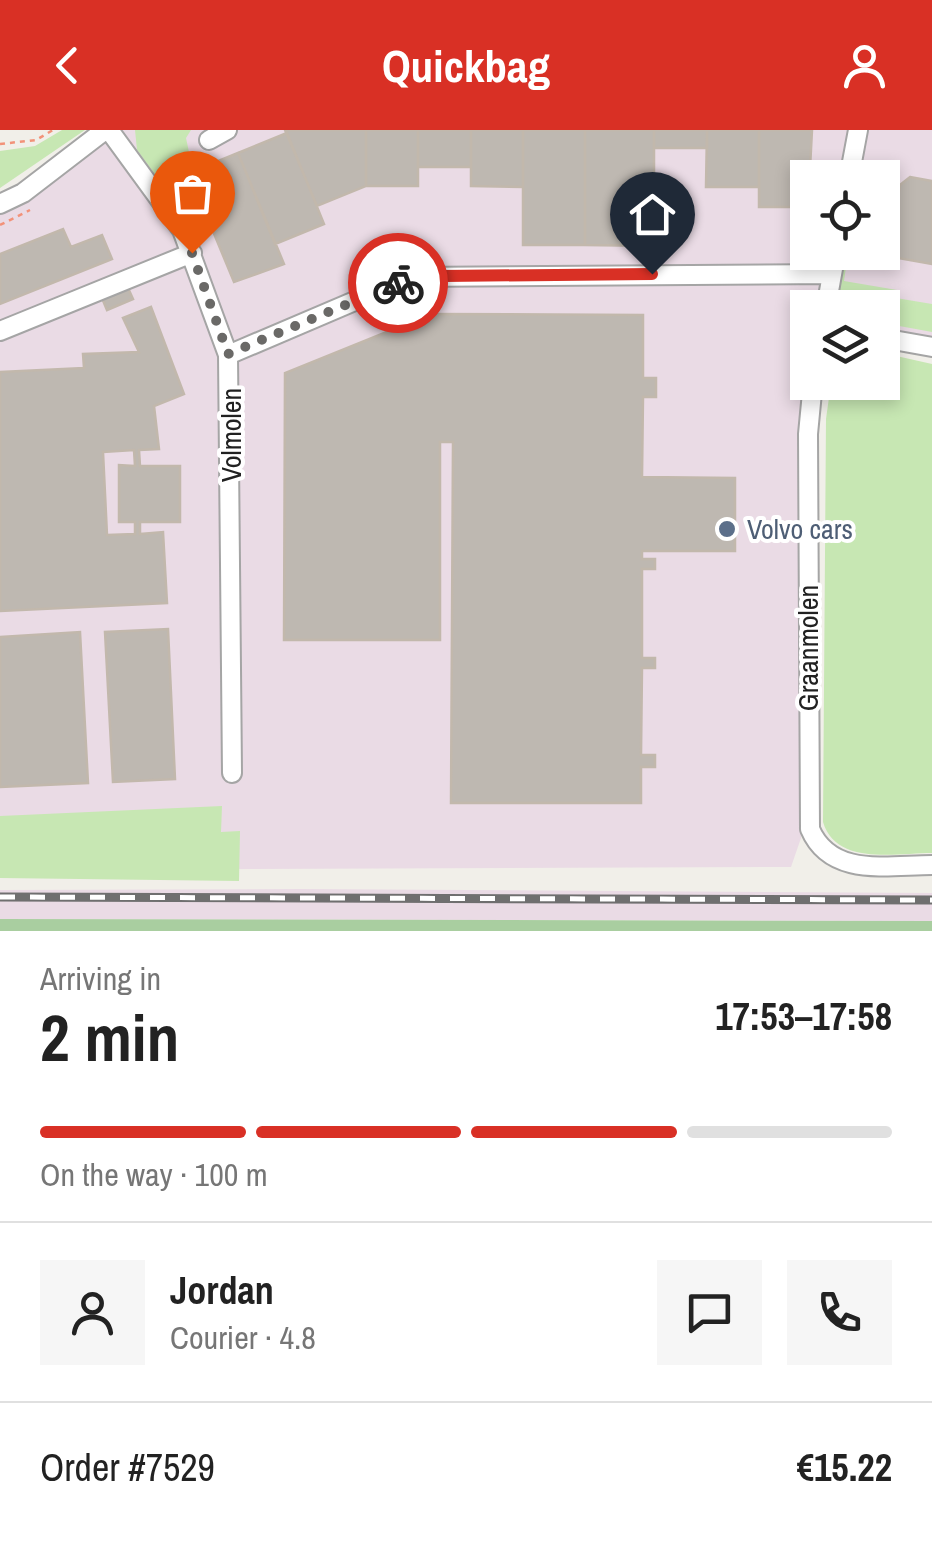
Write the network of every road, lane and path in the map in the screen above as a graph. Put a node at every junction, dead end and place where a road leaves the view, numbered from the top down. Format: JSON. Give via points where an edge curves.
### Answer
{"nodes":[{"id":1,"x":53,"y":130,"type":"edge"},
{"id":2,"x":107,"y":130,"type":"edge"},
{"id":3,"x":227,"y":130,"type":"edge"},
{"id":4,"x":858,"y":130,"type":"edge"},
{"id":5,"x":210,"y":140,"type":"dead end"},
{"id":6,"x":0,"y":144,"type":"edge"},
{"id":7,"x":852,"y":160,"type":"edge"},
{"id":8,"x":0,"y":204,"type":"edge"},
{"id":9,"x":192,"y":253,"type":"junction"},
{"id":10,"x":833,"y":270,"type":"edge"},
{"id":11,"x":832,"y":274,"type":"junction"},
{"id":12,"x":829,"y":290,"type":"edge"},
{"id":13,"x":0,"y":331,"type":"edge"},
{"id":14,"x":900,"y":341,"type":"edge"},
{"id":15,"x":932,"y":347,"type":"edge"},
{"id":16,"x":228,"y":354,"type":"junction"},
{"id":17,"x":812,"y":400,"type":"edge"},
{"id":18,"x":232,"y":773,"type":"dead end"},
{"id":19,"x":932,"y":866,"type":"edge"}],
"edges":[{"from":1,"to":6,"type":"path","via":[[36,140]]},
{"from":2,"to":8,"type":"street"},
{"from":2,"to":9,"type":"street","name":"Volmolen","via":[[173,214]]},
{"from":3,"to":5,"type":"street"},
{"from":4,"to":7,"type":"street"},
{"from":9,"to":13,"type":"street"},
{"from":9,"to":16,"type":"street","name":"Volmolen"},
{"from":10,"to":11,"type":"street"},
{"from":11,"to":12,"type":"street"},
{"from":11,"to":16,"type":"street","via":[[411,278]]},
{"from":14,"to":15,"type":"street"},
{"from":16,"to":18,"type":"street","name":"Volmolen"},
{"from":17,"to":19,"type":"street","name":"Graanmolen","via":[[807,815],[822,852],[856,864]]}]}
